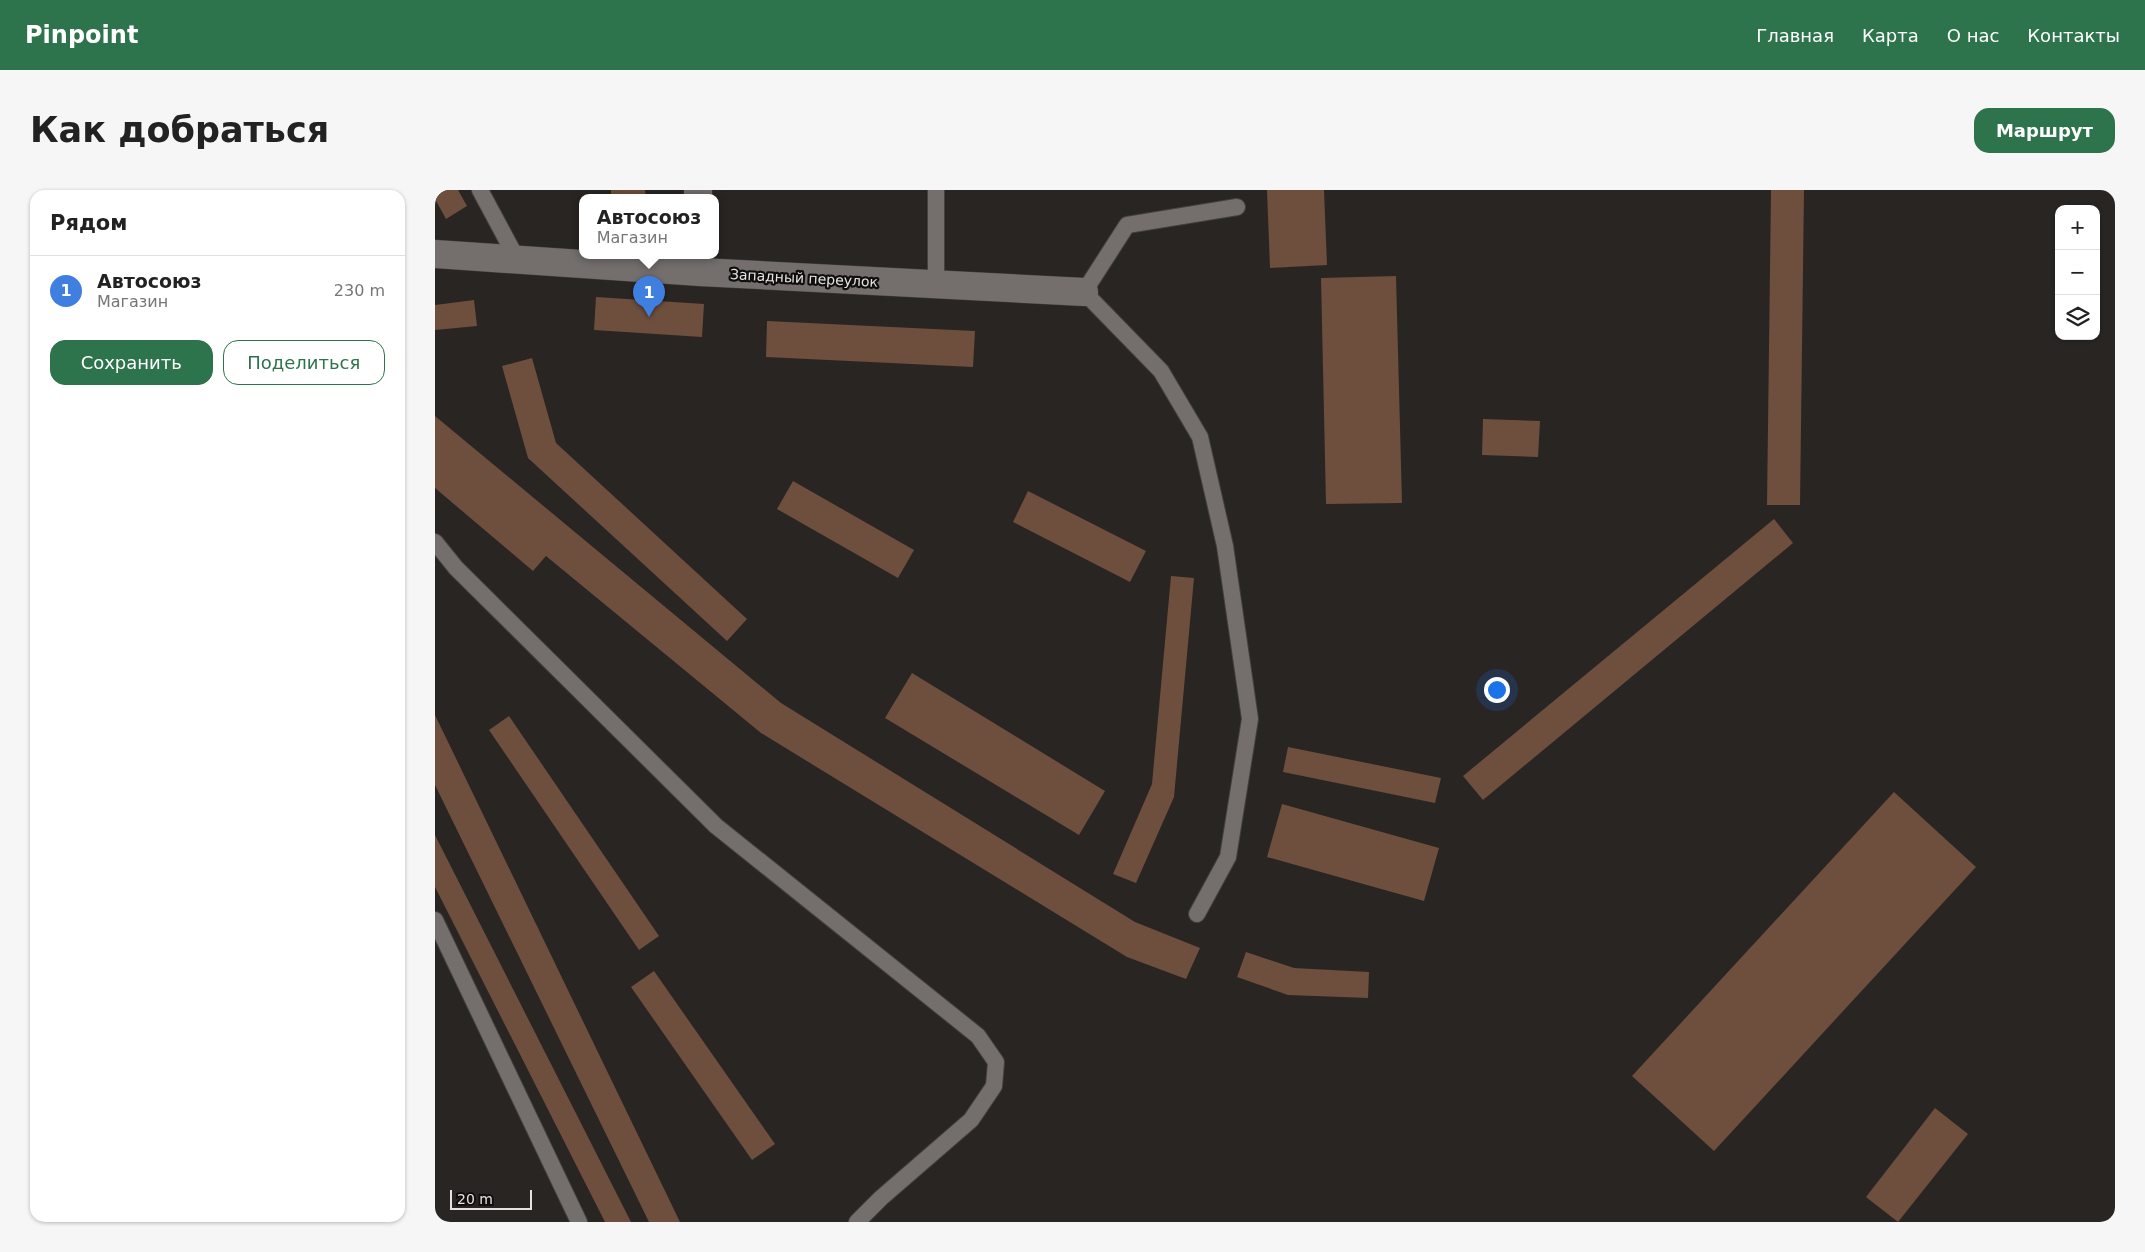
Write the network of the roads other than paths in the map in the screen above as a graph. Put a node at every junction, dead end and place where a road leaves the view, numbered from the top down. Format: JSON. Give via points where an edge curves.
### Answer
{"nodes":[{"id":1,"x":480,"y":190,"type":"edge"},
{"id":2,"x":936,"y":190,"type":"edge"},
{"id":3,"x":1237,"y":208,"type":"dead end"},
{"id":4,"x":435,"y":254,"type":"edge"},
{"id":5,"x":517,"y":259,"type":"junction"},
{"id":6,"x":700,"y":264,"type":"edge"},
{"id":7,"x":936,"y":285,"type":"junction"},
{"id":8,"x":1084,"y":292,"type":"junction"},
{"id":9,"x":435,"y":542,"type":"edge"},
{"id":10,"x":1197,"y":914,"type":"dead end"},
{"id":11,"x":437,"y":924,"type":"edge"},
{"id":12,"x":579,"y":1222,"type":"edge"},
{"id":13,"x":857,"y":1222,"type":"edge"}],
"edges":[{"from":1,"to":5,"type":"lane"},
{"from":2,"to":7,"type":"lane"},
{"from":3,"to":8,"type":"lane","via":[[1127,224]]},
{"from":4,"to":5,"type":"street","name":"Западный переулок"},
{"from":5,"to":6,"type":"street","name":"Западный переулок"},
{"from":6,"to":7,"type":"street","name":"Западный переулок"},
{"from":7,"to":8,"type":"street","name":"Западный переулок"},
{"from":8,"to":10,"type":"lane","via":[[1161,371],[1199,437],[1225,546],[1250,719],[1228,857]]},
{"from":9,"to":13,"type":"lane","via":[[454,566],[717,826],[978,1036],[996,1062],[994,1086],[971,1120]]},
{"from":11,"to":12,"type":"lane"}]}
